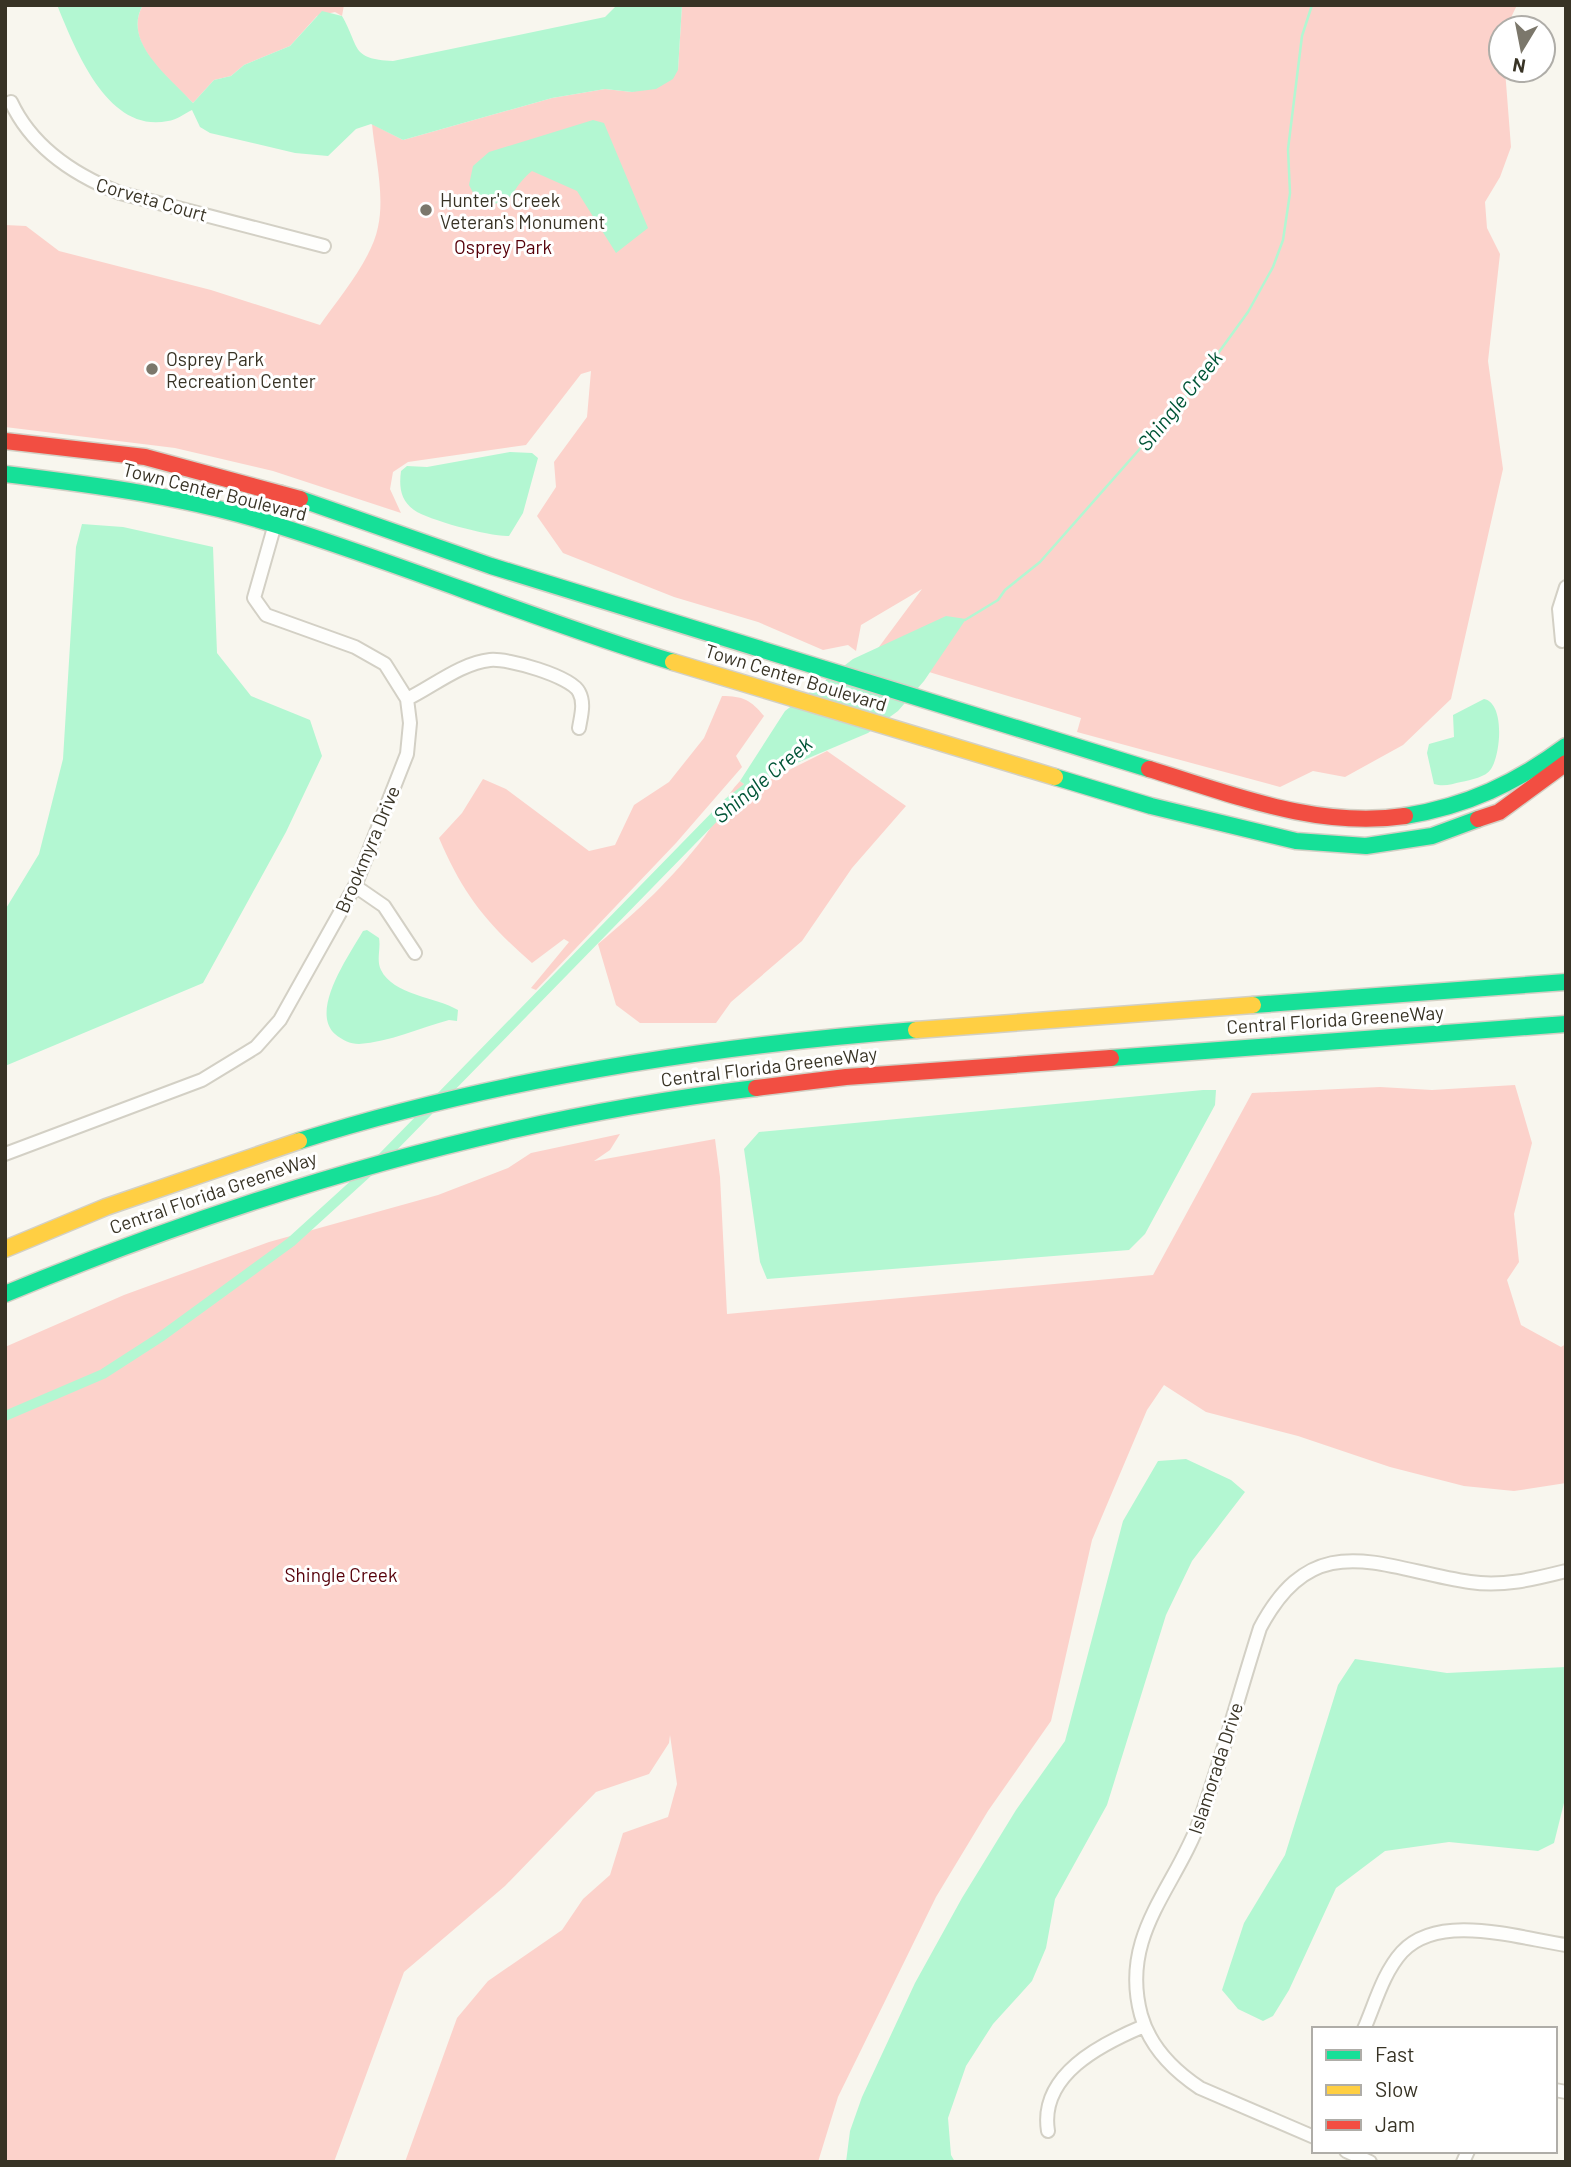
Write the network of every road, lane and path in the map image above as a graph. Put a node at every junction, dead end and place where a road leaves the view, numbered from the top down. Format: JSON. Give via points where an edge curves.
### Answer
{"nodes":[{"id":1,"x":7,"y":99,"type":"edge"},
{"id":2,"x":324,"y":246,"type":"dead end"},
{"id":3,"x":5,"y":441,"type":"edge"},
{"id":4,"x":5,"y":474,"type":"edge"},
{"id":5,"x":281,"y":492,"type":"junction"},
{"id":6,"x":275,"y":524,"type":"junction"},
{"id":7,"x":1566,"y":587,"type":"edge"},
{"id":8,"x":1563,"y":641,"type":"dead end"},
{"id":9,"x":407,"y":699,"type":"junction"},
{"id":10,"x":579,"y":728,"type":"dead end"},
{"id":11,"x":1566,"y":746,"type":"edge"},
{"id":12,"x":1566,"y":763,"type":"edge"},
{"id":13,"x":355,"y":886,"type":"junction"},
{"id":14,"x":415,"y":953,"type":"dead end"},
{"id":15,"x":1566,"y":982,"type":"edge"},
{"id":16,"x":1566,"y":1024,"type":"edge"},
{"id":17,"x":5,"y":1154,"type":"edge"},
{"id":18,"x":5,"y":1249,"type":"edge"},
{"id":19,"x":5,"y":1294,"type":"edge"},
{"id":20,"x":1566,"y":1572,"type":"edge"},
{"id":21,"x":1566,"y":1945,"type":"edge"},
{"id":22,"x":1144,"y":2026,"type":"junction"},
{"id":23,"x":1365,"y":2027,"type":"edge"},
{"id":24,"x":1048,"y":2131,"type":"dead end"},
{"id":25,"x":1312,"y":2136,"type":"edge"},
{"id":26,"x":1350,"y":2153,"type":"edge"},
{"id":27,"x":1370,"y":2162,"type":"edge"}],
"edges":[{"from":1,"to":2,"type":"street","name":"Corveta Court","via":[[20,123],[46,150],[88,181]]},
{"from":3,"to":5,"type":"main road","name":"Town Center Boulevard","via":[[145,457]]},
{"from":4,"to":6,"type":"main road","name":"Town Center Boulevard","via":[[120,488]]},
{"from":5,"to":6,"type":"street","name":"Brookmyra Drive"},
{"from":5,"to":11,"type":"main road","name":"Town Center Boulevard","via":[[491,566],[1286,811],[1333,819],[1399,818],[1443,810],[1498,791]]},
{"from":6,"to":9,"type":"street","name":"Brookmyra Drive","via":[[254,598],[266,615],[355,647],[385,664]]},
{"from":6,"to":12,"type":"main road","name":"Town Center Boulevard","via":[[521,613],[756,687],[1191,815],[1296,841],[1366,846],[1432,835],[1499,812]]},
{"from":7,"to":8,"type":"street","via":[[1559,609]]},
{"from":9,"to":10,"type":"street","via":[[489,660],[516,663],[567,680],[578,689],[583,703]]},
{"from":9,"to":13,"type":"street","name":"Brookmyra Drive","via":[[407,754]]},
{"from":13,"to":14,"type":"street","via":[[384,906]]},
{"from":13,"to":17,"type":"street","name":"Brookmyra Drive","via":[[280,1020],[256,1046],[202,1080]]},
{"from":15,"to":18,"type":"main road","name":"Central Florida GreeneWay","via":[[784,1042],[562,1075],[396,1114],[181,1179]]},
{"from":16,"to":19,"type":"main road","name":"Central Florida GreeneWay","via":[[901,1072],[735,1089],[542,1122],[334,1173],[142,1237]]},
{"from":20,"to":22,"type":"street","name":"Islamorada Drive","via":[[1493,1584],[1354,1559],[1329,1564],[1289,1585],[1274,1601],[1260,1628],[1201,1817],[1140,1941],[1135,1993]]},
{"from":21,"to":23,"type":"street","via":[[1462,1930],[1431,1933],[1401,1954]]},
{"from":22,"to":24,"type":"street","via":[[1105,2042],[1079,2061],[1048,2103]]},
{"from":22,"to":25,"type":"street","name":"Islamorada Drive","via":[[1167,2061],[1192,2083]]},
{"from":26,"to":27,"type":"street"}]}
